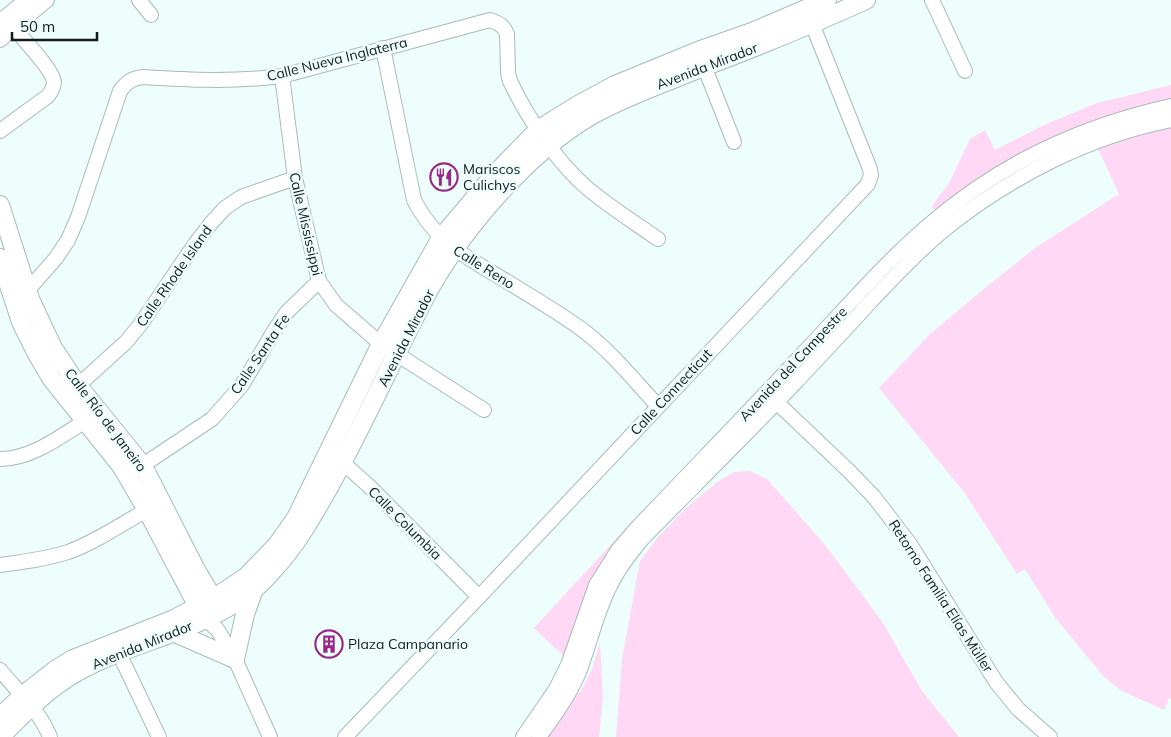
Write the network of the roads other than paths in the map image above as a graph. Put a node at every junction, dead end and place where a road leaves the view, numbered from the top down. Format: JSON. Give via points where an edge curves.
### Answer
{"nodes":[{"id":1,"x":30,"y":0,"type":"edge"},
{"id":2,"x":47,"y":0,"type":"edge"},
{"id":3,"x":139,"y":0,"type":"edge"},
{"id":4,"x":827,"y":0,"type":"edge"},
{"id":5,"x":866,"y":0,"type":"edge"},
{"id":6,"x":932,"y":0,"type":"edge"},
{"id":7,"x":151,"y":15,"type":"dead end"},
{"id":8,"x":809,"y":17,"type":"junction"},
{"id":9,"x":7,"y":26,"type":"edge"},
{"id":10,"x":0,"y":40,"type":"edge"},
{"id":11,"x":383,"y":48,"type":"junction"},
{"id":12,"x":698,"y":51,"type":"junction"},
{"id":13,"x":704,"y":67,"type":"junction"},
{"id":14,"x":965,"y":71,"type":"dead end"},
{"id":15,"x":282,"y":76,"type":"junction"},
{"id":16,"x":1171,"y":106,"type":"edge"},
{"id":17,"x":1171,"y":120,"type":"edge"},
{"id":18,"x":538,"y":130,"type":"junction"},
{"id":19,"x":0,"y":131,"type":"edge"},
{"id":20,"x":734,"y":142,"type":"dead end"},
{"id":21,"x":1058,"y":142,"type":"junction"},
{"id":22,"x":548,"y":145,"type":"junction"},
{"id":23,"x":1065,"y":155,"type":"junction"},
{"id":24,"x":295,"y":178,"type":"junction"},
{"id":25,"x":0,"y":205,"type":"edge"},
{"id":26,"x":441,"y":238,"type":"junction"},
{"id":27,"x":658,"y":238,"type":"dead end"},
{"id":28,"x":455,"y":250,"type":"junction"},
{"id":29,"x":0,"y":258,"type":"edge"},
{"id":30,"x":894,"y":267,"type":"junction"},
{"id":31,"x":319,"y":281,"type":"junction"},
{"id":32,"x":28,"y":290,"type":"junction"},
{"id":33,"x":381,"y":344,"type":"junction"},
{"id":34,"x":397,"y":355,"type":"junction"},
{"id":35,"x":72,"y":392,"type":"junction"},
{"id":36,"x":772,"y":398,"type":"junction"},
{"id":37,"x":658,"y":406,"type":"junction"},
{"id":38,"x":484,"y":410,"type":"dead end"},
{"id":39,"x":85,"y":421,"type":"junction"},
{"id":40,"x":336,"y":457,"type":"junction"},
{"id":41,"x":0,"y":459,"type":"edge"},
{"id":42,"x":143,"y":466,"type":"junction"},
{"id":43,"x":127,"y":476,"type":"junction"},
{"id":44,"x":154,"y":506,"type":"junction"},
{"id":45,"x":0,"y":565,"type":"edge"},
{"id":46,"x":188,"y":571,"type":"junction"},
{"id":47,"x":250,"y":583,"type":"junction"},
{"id":48,"x":479,"y":597,"type":"junction"},
{"id":49,"x":211,"y":613,"type":"junction"},
{"id":50,"x":174,"y":626,"type":"junction"},
{"id":51,"x":587,"y":627,"type":"junction"},
{"id":52,"x":116,"y":648,"type":"junction"},
{"id":53,"x":235,"y":659,"type":"junction"},
{"id":54,"x":0,"y":670,"type":"edge"},
{"id":55,"x":27,"y":701,"type":"junction"},
{"id":56,"x":0,"y":717,"type":"edge"},
{"id":57,"x":0,"y":737,"type":"edge"},
{"id":58,"x":50,"y":737,"type":"edge"},
{"id":59,"x":158,"y":737,"type":"edge"},
{"id":60,"x":270,"y":737,"type":"edge"},
{"id":61,"x":345,"y":737,"type":"edge"},
{"id":62,"x":523,"y":737,"type":"edge"},
{"id":63,"x":538,"y":737,"type":"edge"},
{"id":64,"x":1050,"y":737,"type":"edge"}],
"edges":[{"from":1,"to":9,"type":"main road"},
{"from":2,"to":9,"type":"street"},
{"from":3,"to":7,"type":"street"},
{"from":4,"to":8,"type":"main road","name":"Avenida Mirador"},
{"from":5,"to":8,"type":"main road","name":"Avenida Mirador"},
{"from":6,"to":14,"type":"street"},
{"from":8,"to":12,"type":"main road","name":"Avenida Mirador"},
{"from":8,"to":13,"type":"main road","name":"Avenida Mirador"},
{"from":8,"to":37,"type":"street","name":"Calle Connecticut","via":[[870,169],[868,184]]},
{"from":9,"to":10,"type":"street"},
{"from":9,"to":19,"type":"street","via":[[44,63],[54,81],[48,96]]},
{"from":11,"to":15,"type":"street","name":"Calle Nueva Inglaterra"},
{"from":11,"to":18,"type":"street","name":"Calle Nueva Inglaterra","via":[[490,20],[496,22],[508,34],[510,81]]},
{"from":11,"to":26,"type":"street","name":"Calle Reno","via":[[414,200]]},
{"from":12,"to":13,"type":"street"},
{"from":12,"to":18,"type":"main road","name":"Avenida Mirador","via":[[615,85]]},
{"from":13,"to":20,"type":"street"},
{"from":13,"to":22,"type":"main road","name":"Avenida Mirador","via":[[620,100],[588,117]]},
{"from":15,"to":24,"type":"street","name":"Calle Mississippi"},
{"from":15,"to":32,"type":"street","name":"Calle Nueva Inglaterra","via":[[206,81],[143,76],[126,83],[118,97],[68,240]]},
{"from":16,"to":21,"type":"street","name":"Avenida del Campestre","via":[[1124,118]]},
{"from":17,"to":23,"type":"street","name":"Avenida del Campestre","via":[[1127,131]]},
{"from":18,"to":22,"type":"street","name":"Calle Nueva Inglaterra"},
{"from":18,"to":26,"type":"main road","name":"Avenida Mirador","via":[[494,174]]},
{"from":21,"to":23,"type":"street"},
{"from":21,"to":30,"type":"street","name":"Avenida del Campestre","via":[[1000,174],[936,219]]},
{"from":22,"to":27,"type":"street","name":"Calle Nueva Inglaterra","via":[[585,186]]},
{"from":22,"to":28,"type":"main road","name":"Avenida Mirador","via":[[488,207]]},
{"from":23,"to":30,"type":"street","name":"Avenida del Campestre","via":[[980,202]]},
{"from":24,"to":31,"type":"street","name":"Calle Mississippi"},
{"from":24,"to":35,"type":"street","name":"Calle Rhode Island","via":[[241,197],[225,208],[195,244],[126,342]]},
{"from":25,"to":32,"type":"main road","name":"Calle Río de Janeiro"},
{"from":26,"to":28,"type":"street","name":"Calle Reno"},
{"from":26,"to":33,"type":"main road","name":"Avenida Mirador"},
{"from":28,"to":34,"type":"main road","name":"Avenida Mirador","via":[[422,302]]},
{"from":28,"to":37,"type":"street","name":"Calle Reno","via":[[582,329]]},
{"from":29,"to":35,"type":"main road","name":"Calle Río de Janeiro","via":[[21,322],[37,354]]},
{"from":30,"to":36,"type":"street","name":"Avenida del Campestre"},
{"from":31,"to":33,"type":"street","name":"Calle Mississippi","via":[[336,305]]},
{"from":31,"to":42,"type":"street","name":"Calle Santa Fe","via":[[287,312],[242,385],[212,419]]},
{"from":32,"to":35,"type":"main road","name":"Calle Río de Janeiro"},
{"from":33,"to":34,"type":"street","name":"Calle Mississippi"},
{"from":33,"to":40,"type":"main road","name":"Avenida Mirador"},
{"from":34,"to":38,"type":"street","name":"Calle Mississippi"},
{"from":34,"to":40,"type":"main road","name":"Avenida Mirador"},
{"from":35,"to":39,"type":"main road","name":"Calle Río de Janeiro"},
{"from":35,"to":42,"type":"main road","name":"Calle Río de Janeiro"},
{"from":36,"to":51,"type":"street","name":"Avenida del Campestre","via":[[636,528],[618,550],[596,585]]},
{"from":36,"to":64,"type":"street","name":"Retorno Familia Elías Müller","via":[[850,472],[894,522],[996,682],[1018,709]]},
{"from":37,"to":48,"type":"street","name":"Calle Connecticut"},
{"from":39,"to":41,"type":"street","via":[[29,453]]},
{"from":39,"to":43,"type":"main road","name":"Calle Río de Janeiro"},
{"from":40,"to":47,"type":"main road","name":"Avenida Mirador"},
{"from":40,"to":48,"type":"street","name":"Calle Columbia"},
{"from":42,"to":43,"type":"street","name":"Calle Santa Fe"},
{"from":42,"to":44,"type":"main road","name":"Calle Río de Janeiro"},
{"from":43,"to":44,"type":"main road","name":"Calle Río de Janeiro"},
{"from":44,"to":45,"type":"street","via":[[69,551]]},
{"from":44,"to":46,"type":"main road","name":"Calle Río de Janeiro"},
{"from":46,"to":47,"type":"main road"},
{"from":46,"to":49,"type":"main road","name":"Calle Río de Janeiro"},
{"from":46,"to":50,"type":"main road","via":[[179,596]]},
{"from":47,"to":49,"type":"main road","name":"Avenida Mirador"},
{"from":47,"to":53,"type":"main road"},
{"from":48,"to":61,"type":"street","name":"Calle Connecticut"},
{"from":49,"to":50,"type":"main road","name":"Avenida Mirador"},
{"from":49,"to":53,"type":"street","name":"Calle Río de Janeiro"},
{"from":50,"to":52,"type":"main road","name":"Avenida Mirador"},
{"from":50,"to":53,"type":"main road"},
{"from":51,"to":62,"type":"street","name":"Avenida del Campestre","via":[[556,689]]},
{"from":51,"to":63,"type":"street","name":"Avenida del Campestre","via":[[579,671],[572,687]]},
{"from":52,"to":55,"type":"main road","name":"Avenida Mirador","via":[[72,659],[55,670]]},
{"from":52,"to":59,"type":"street"},
{"from":53,"to":60,"type":"street","name":"Calle Río de Janeiro"},
{"from":54,"to":55,"type":"street"},
{"from":55,"to":56,"type":"main road","name":"Avenida Mirador"},
{"from":55,"to":57,"type":"main road","name":"Avenida Mirador"},
{"from":55,"to":58,"type":"street","via":[[46,726]]}]}
